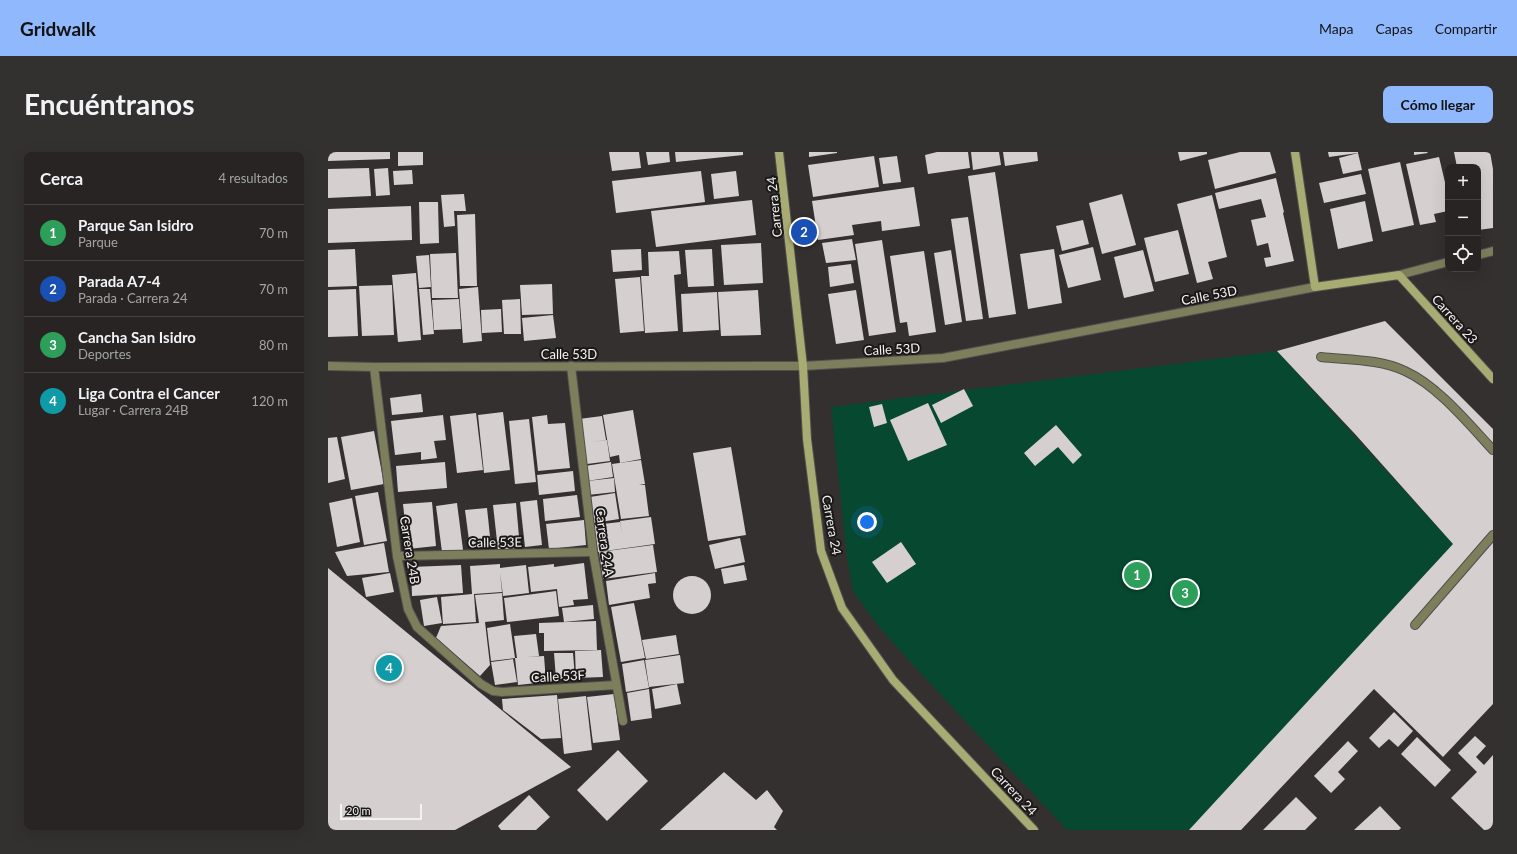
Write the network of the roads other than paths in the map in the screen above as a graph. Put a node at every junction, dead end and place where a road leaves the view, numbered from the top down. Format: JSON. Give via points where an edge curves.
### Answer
{"nodes":[{"id":1,"x":780,"y":152,"type":"edge"},
{"id":2,"x":1295,"y":152,"type":"edge"},
{"id":3,"x":1493,"y":251,"type":"edge"},
{"id":4,"x":1481,"y":254,"type":"edge"},
{"id":5,"x":1445,"y":263,"type":"edge"},
{"id":6,"x":1399,"y":275,"type":"junction"},
{"id":7,"x":1315,"y":287,"type":"junction"},
{"id":8,"x":1321,"y":357,"type":"dead end"},
{"id":9,"x":328,"y":366,"type":"edge"},
{"id":10,"x":572,"y":366,"type":"junction"},
{"id":11,"x":803,"y":366,"type":"junction"},
{"id":12,"x":374,"y":367,"type":"junction"},
{"id":13,"x":1493,"y":379,"type":"edge"},
{"id":14,"x":1493,"y":450,"type":"edge"},
{"id":15,"x":1493,"y":535,"type":"edge"},
{"id":16,"x":593,"y":552,"type":"junction"},
{"id":17,"x":397,"y":556,"type":"junction"},
{"id":18,"x":1414,"y":625,"type":"dead end"},
{"id":19,"x":616,"y":685,"type":"junction"},
{"id":20,"x":502,"y":692,"type":"joint"},
{"id":21,"x":623,"y":721,"type":"dead end"},
{"id":22,"x":1034,"y":830,"type":"edge"}],
"edges":[{"from":1,"to":11,"type":"street","name":"Carrera 24"},
{"from":2,"to":7,"type":"street"},
{"from":3,"to":4,"type":"street"},
{"from":5,"to":6,"type":"street","name":"Calle 53D"},
{"from":6,"to":7,"type":"street","name":"Calle 53D"},
{"from":6,"to":13,"type":"street","name":"Carrera 23"},
{"from":7,"to":11,"type":"street","name":"Calle 53D","via":[[943,358]]},
{"from":8,"to":14,"type":"street","via":[[1380,364],[1405,371],[1438,392]]},
{"from":9,"to":12,"type":"street","name":"Calle 53D"},
{"from":10,"to":11,"type":"street","name":"Calle 53D"},
{"from":10,"to":12,"type":"street","name":"Calle 53D"},
{"from":10,"to":16,"type":"street","name":"Carrera 24A"},
{"from":11,"to":22,"type":"street","name":"Carrera 24","via":[[807,440],[822,550],[842,608],[893,680]]},
{"from":12,"to":17,"type":"street","name":"Carrera 24B"},
{"from":15,"to":18,"type":"street"},
{"from":16,"to":17,"type":"street","name":"Calle 53E"},
{"from":16,"to":19,"type":"street","name":"Carrera 24A"},
{"from":17,"to":20,"type":"street","name":"Carrera 24B","via":[[408,609],[417,627],[481,684],[493,691]]},
{"from":19,"to":20,"type":"street","name":"Calle 53F"},
{"from":19,"to":21,"type":"street","name":"Carrera 24A"}]}
